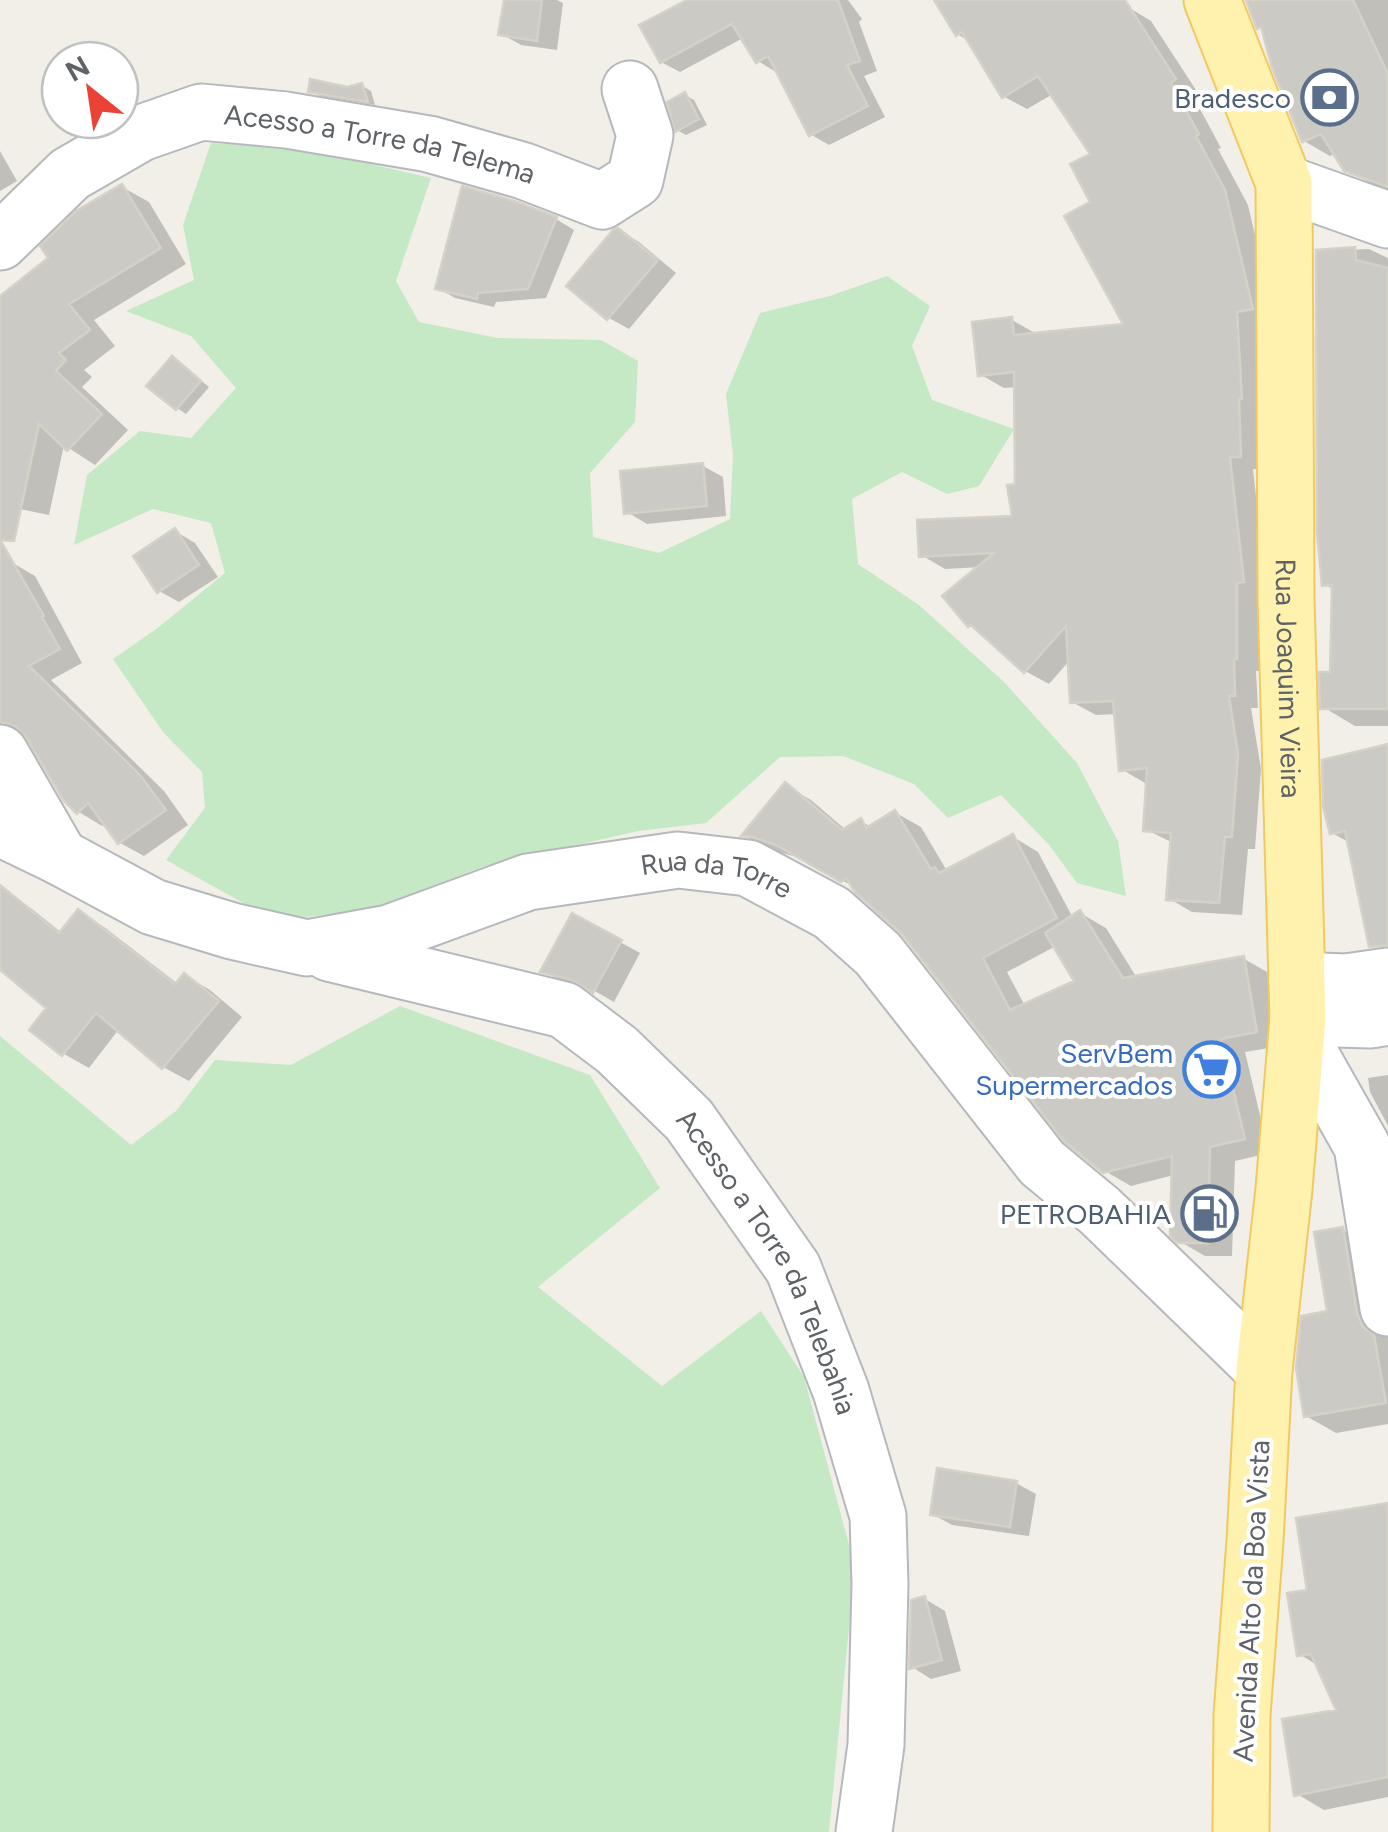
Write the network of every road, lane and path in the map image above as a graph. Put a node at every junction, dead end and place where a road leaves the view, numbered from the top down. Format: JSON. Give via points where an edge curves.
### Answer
{"nodes":[{"id":1,"x":1212,"y":0,"type":"edge"},
{"id":2,"x":630,"y":89,"type":"dead end"},
{"id":3,"x":1284,"y":183,"type":"junction"},
{"id":4,"x":1388,"y":220,"type":"edge"},
{"id":5,"x":0,"y":242,"type":"edge"},
{"id":6,"x":0,"y":753,"type":"edge"},
{"id":7,"x":0,"y":828,"type":"edge"},
{"id":8,"x":60,"y":857,"type":"junction"},
{"id":9,"x":307,"y":948,"type":"junction"},
{"id":10,"x":1388,"y":976,"type":"edge"},
{"id":11,"x":1298,"y":1010,"type":"junction"},
{"id":12,"x":1388,"y":1018,"type":"edge"},
{"id":13,"x":1388,"y":1308,"type":"edge"},
{"id":14,"x":1264,"y":1370,"type":"junction"},
{"id":15,"x":864,"y":1832,"type":"edge"},
{"id":16,"x":1242,"y":1832,"type":"edge"}],
"edges":[{"from":1,"to":3,"type":"main road","name":"Rua Joaquim Vieira"},
{"from":2,"to":5,"type":"street","name":"Acesso a Torre da Telema","via":[[645,135],[635,180],[602,201],[428,144],[201,112],[142,133],[70,174]]},
{"from":3,"to":4,"type":"street"},
{"from":3,"to":11,"type":"main road","name":"Rua Joaquim Vieira","via":[[1286,598]]},
{"from":6,"to":8,"type":"street"},
{"from":7,"to":8,"type":"street","name":"Rua da Torre"},
{"from":8,"to":9,"type":"street","name":"Rua da Torre","via":[[152,907]]},
{"from":9,"to":14,"type":"street","name":"Rua da Torre","via":[[389,933],[528,882],[678,860],[748,868],[832,913],[878,954],[1042,1163]]},
{"from":9,"to":15,"type":"street","name":"Acesso a Torre da Telebahia","via":[[564,1010],[618,1050],[689,1120],[794,1268],[841,1391],[878,1516],[876,1744]]},
{"from":10,"to":11,"type":"street","via":[[1346,982]]},
{"from":11,"to":12,"type":"street"},
{"from":11,"to":13,"type":"street","via":[[1362,1146]]},
{"from":11,"to":14,"type":"main road","name":"Rua Joaquim Vieira"},
{"from":14,"to":16,"type":"main road","name":"Avenida Alto da Boa Vista","via":[[1242,1715]]}]}
